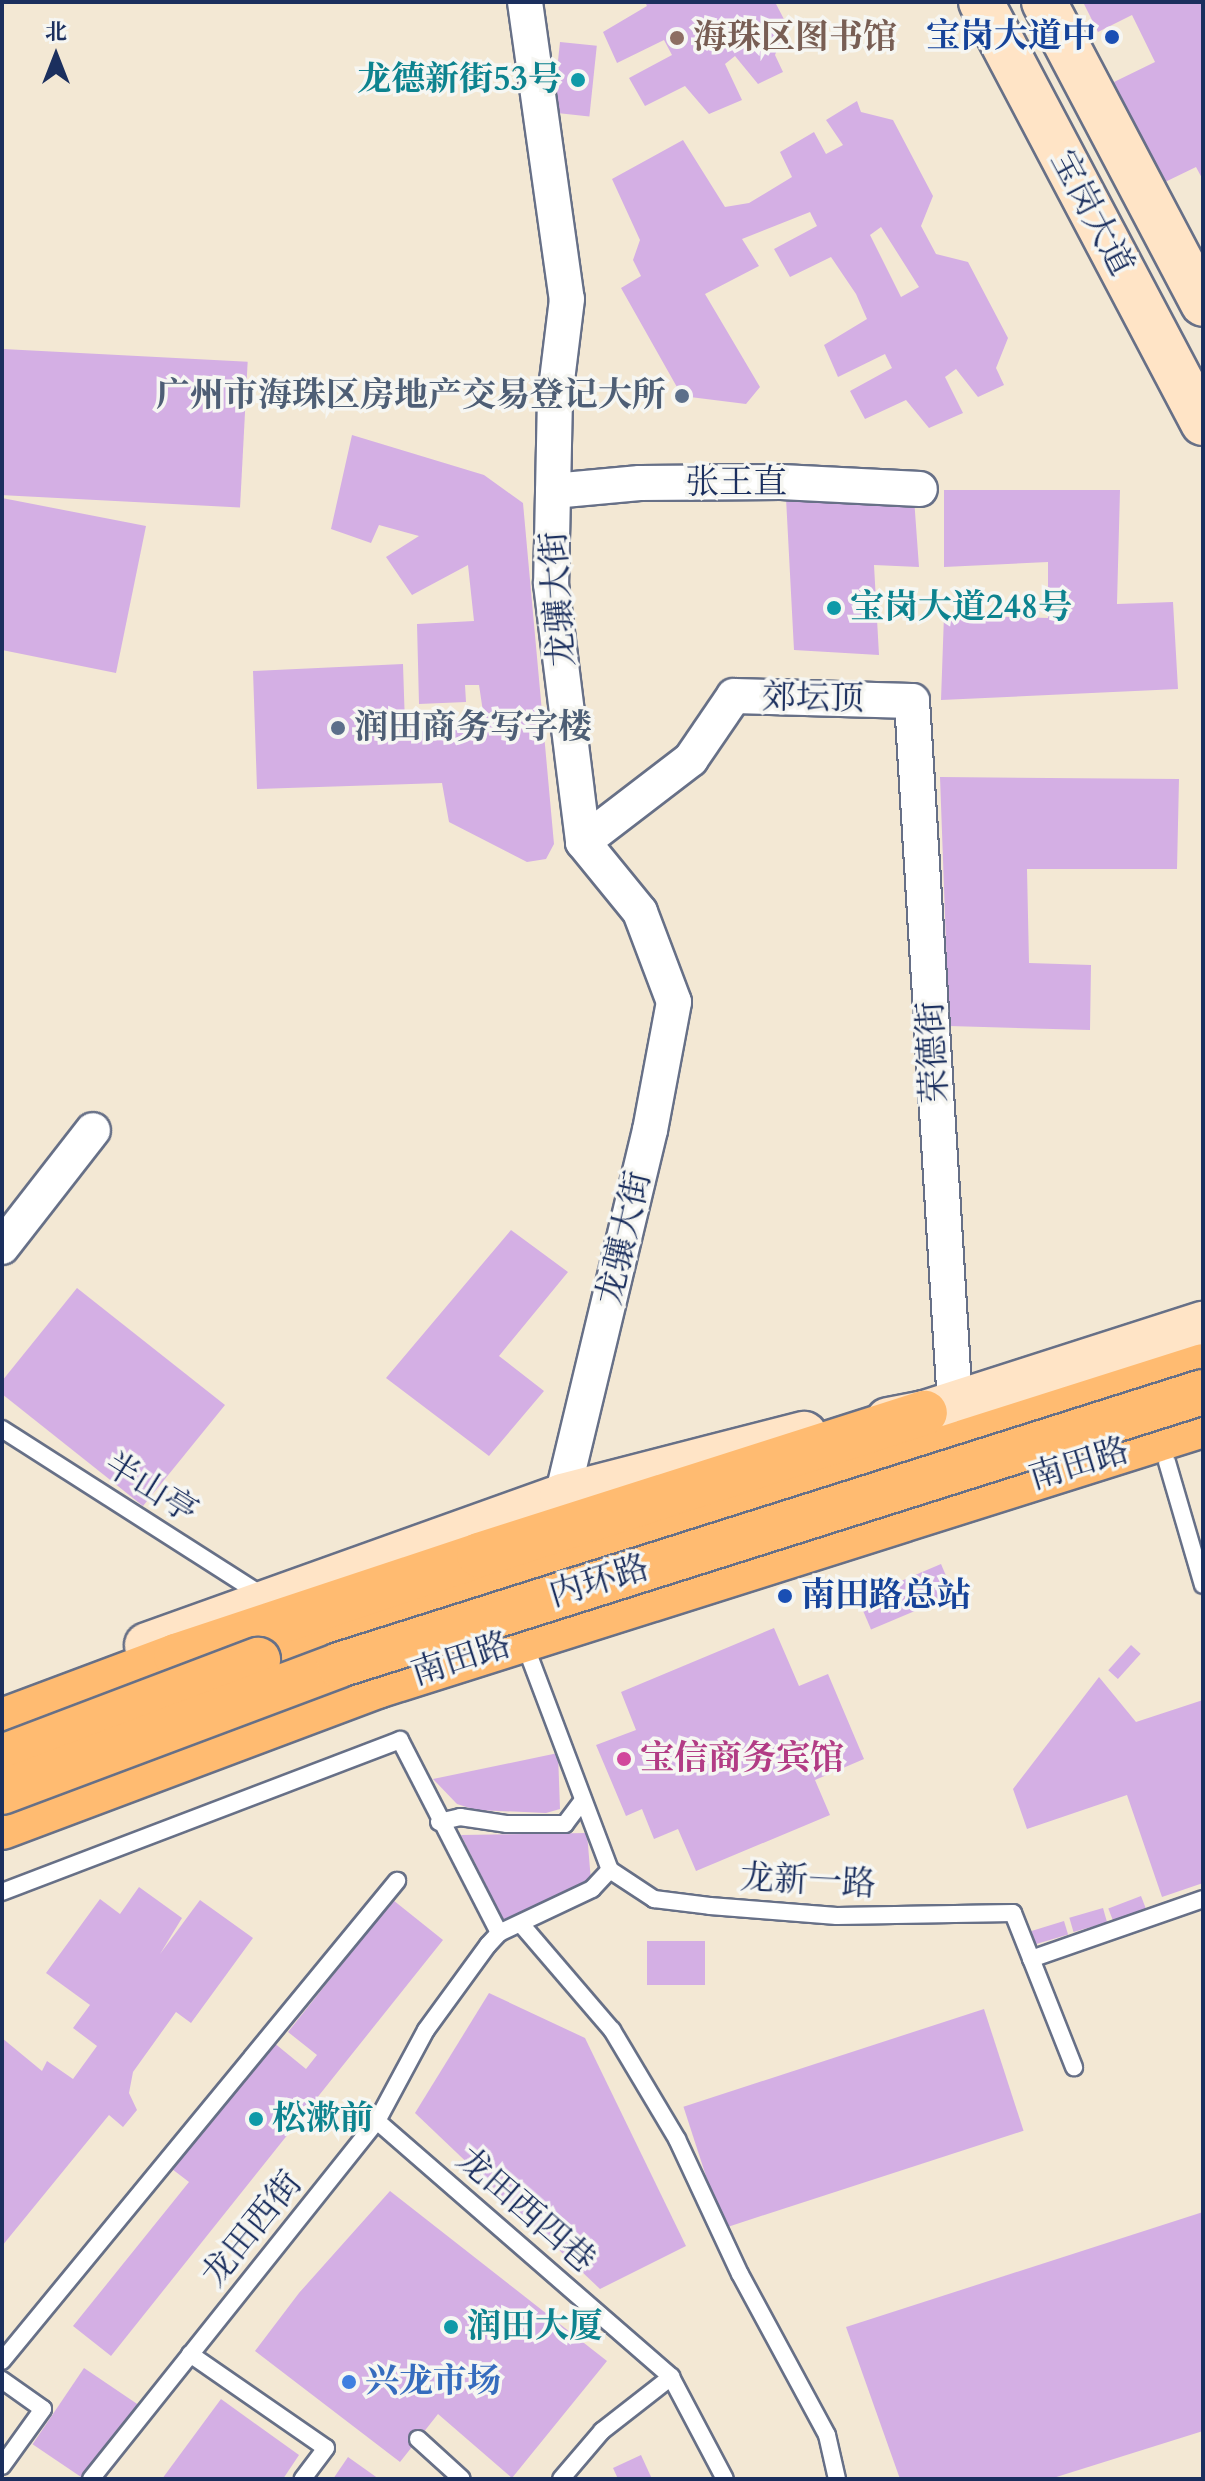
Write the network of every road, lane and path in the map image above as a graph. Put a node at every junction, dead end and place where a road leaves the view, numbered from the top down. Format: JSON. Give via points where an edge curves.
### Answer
{"nodes":[{"id":1,"x":525,"y":2,"type":"edge"},
{"id":2,"x":981,"y":2,"type":"edge"},
{"id":3,"x":1044,"y":2,"type":"edge"},
{"id":4,"x":1203,"y":304,"type":"edge"},
{"id":5,"x":1203,"y":423,"type":"edge"},
{"id":6,"x":920,"y":489,"type":"dead end"},
{"id":7,"x":553,"y":491,"type":"junction"},
{"id":8,"x":912,"y":701,"type":"joint"},
{"id":9,"x":583,"y":842,"type":"junction"},
{"id":10,"x":93,"y":1130,"type":"dead end"},
{"id":11,"x":2,"y":1247,"type":"edge"},
{"id":12,"x":1203,"y":1324,"type":"edge"},
{"id":13,"x":1196,"y":1374,"type":"edge"},
{"id":14,"x":1034,"y":1379,"type":"junction"},
{"id":15,"x":1071,"y":1408,"type":"junction"},
{"id":16,"x":940,"y":1409,"type":"junction"},
{"id":17,"x":1203,"y":1425,"type":"edge"},
{"id":18,"x":2,"y":1429,"type":"edge"},
{"id":19,"x":1167,"y":1462,"type":"dead end"},
{"id":20,"x":562,"y":1496,"type":"junction"},
{"id":21,"x":1203,"y":1585,"type":"edge"},
{"id":22,"x":268,"y":1599,"type":"junction"},
{"id":23,"x":523,"y":1639,"type":"junction"},
{"id":24,"x":2,"y":1702,"type":"edge"},
{"id":25,"x":2,"y":1721,"type":"edge"},
{"id":26,"x":2,"y":1757,"type":"edge"},
{"id":27,"x":2,"y":1764,"type":"edge"},
{"id":28,"x":2,"y":1792,"type":"edge"},
{"id":29,"x":583,"y":1800,"type":"junction"},
{"id":30,"x":439,"y":1822,"type":"junction"},
{"id":31,"x":2,"y":1827,"type":"edge"},
{"id":32,"x":610,"y":1870,"type":"junction"},
{"id":33,"x":397,"y":1881,"type":"dead end"},
{"id":34,"x":2,"y":1892,"type":"edge"},
{"id":35,"x":1203,"y":1899,"type":"edge"},
{"id":36,"x":521,"y":1924,"type":"junction"},
{"id":37,"x":499,"y":1933,"type":"junction"},
{"id":38,"x":1031,"y":1959,"type":"junction"},
{"id":39,"x":1074,"y":2067,"type":"dead end"},
{"id":40,"x":377,"y":2121,"type":"junction"},
{"id":41,"x":190,"y":2354,"type":"junction"},
{"id":42,"x":2,"y":2361,"type":"edge"},
{"id":43,"x":671,"y":2377,"type":"junction"},
{"id":44,"x":2,"y":2380,"type":"edge"},
{"id":45,"x":418,"y":2439,"type":"dead end"},
{"id":46,"x":2,"y":2466,"type":"edge"},
{"id":47,"x":91,"y":2479,"type":"edge"},
{"id":48,"x":303,"y":2479,"type":"edge"},
{"id":49,"x":462,"y":2479,"type":"edge"},
{"id":50,"x":561,"y":2479,"type":"edge"},
{"id":51,"x":725,"y":2479,"type":"edge"},
{"id":52,"x":837,"y":2479,"type":"edge"}],
"edges":[{"from":1,"to":7,"type":"street","name":"龙骧大街","via":[[567,299],[555,397]]},
{"from":2,"to":5,"type":"main road","name":"宝岗大道"},
{"from":3,"to":4,"type":"main road","name":"宝岗大道"},
{"from":6,"to":7,"type":"street","name":"张王直","via":[[734,483]]},
{"from":7,"to":9,"type":"street","name":"龙骧大街","via":[[551,584]]},
{"from":8,"to":9,"type":"street","name":"郊坛顶","via":[[734,696],[691,759]]},
{"from":8,"to":16,"type":"street","name":"荣德街"},
{"from":9,"to":20,"type":"street","name":"龙骧大街","via":[[640,912],[674,1002],[650,1130]]},
{"from":10,"to":11,"type":"street"},
{"from":12,"to":14,"type":"main road"},
{"from":13,"to":14,"type":"main road"},
{"from":13,"to":15,"type":"main road","name":"南田路"},
{"from":13,"to":26,"type":"main road","name":"内环路","bridge":true,"via":[[369,1623]]},
{"from":13,"to":28,"type":"main road","name":"内环路","bridge":true,"via":[[238,1699]]},
{"from":14,"to":16,"type":"main road"},
{"from":15,"to":16,"type":"main road"},
{"from":15,"to":27,"type":"main road","name":"南田路","via":[[286,1656]]},
{"from":16,"to":20,"type":"main road","via":[[791,1437]]},
{"from":16,"to":25,"type":"main road","via":[[479,1555],[176,1656]]},
{"from":17,"to":23,"type":"main road","name":"南田路"},
{"from":18,"to":22,"type":"lane","name":"半山亭"},
{"from":19,"to":21,"type":"lane"},
{"from":20,"to":22,"type":"main road"},
{"from":22,"to":24,"type":"main road"},
{"from":23,"to":29,"type":"lane"},
{"from":23,"to":31,"type":"main road","name":"南田路","via":[[278,1721]]},
{"from":29,"to":30,"type":"lane","via":[[565,1824],[460,1817]]},
{"from":29,"to":32,"type":"lane"},
{"from":30,"to":34,"type":"lane","via":[[400,1740]]},
{"from":30,"to":37,"type":"lane"},
{"from":32,"to":36,"type":"lane","via":[[592,1889]]},
{"from":32,"to":38,"type":"lane","name":"龙新一路","via":[[654,1899],[710,1906],[837,1916],[1013,1913]]},
{"from":33,"to":42,"type":"lane"},
{"from":35,"to":38,"type":"lane"},
{"from":36,"to":37,"type":"lane"},
{"from":36,"to":52,"type":"lane","via":[[612,2030],[677,2139],[740,2274],[827,2435]]},
{"from":37,"to":40,"type":"lane","name":"龙田西街","via":[[426,2030]]},
{"from":38,"to":39,"type":"lane"},
{"from":40,"to":41,"type":"lane","name":"龙田西街"},
{"from":40,"to":43,"type":"lane","name":"龙田西四巷"},
{"from":41,"to":47,"type":"lane","name":"龙田西街"},
{"from":41,"to":48,"type":"lane","via":[[326,2448]]},
{"from":43,"to":50,"type":"lane","via":[[602,2431]]},
{"from":43,"to":51,"type":"lane"},
{"from":44,"to":46,"type":"lane","via":[[43,2409]]},
{"from":45,"to":49,"type":"lane"}]}
